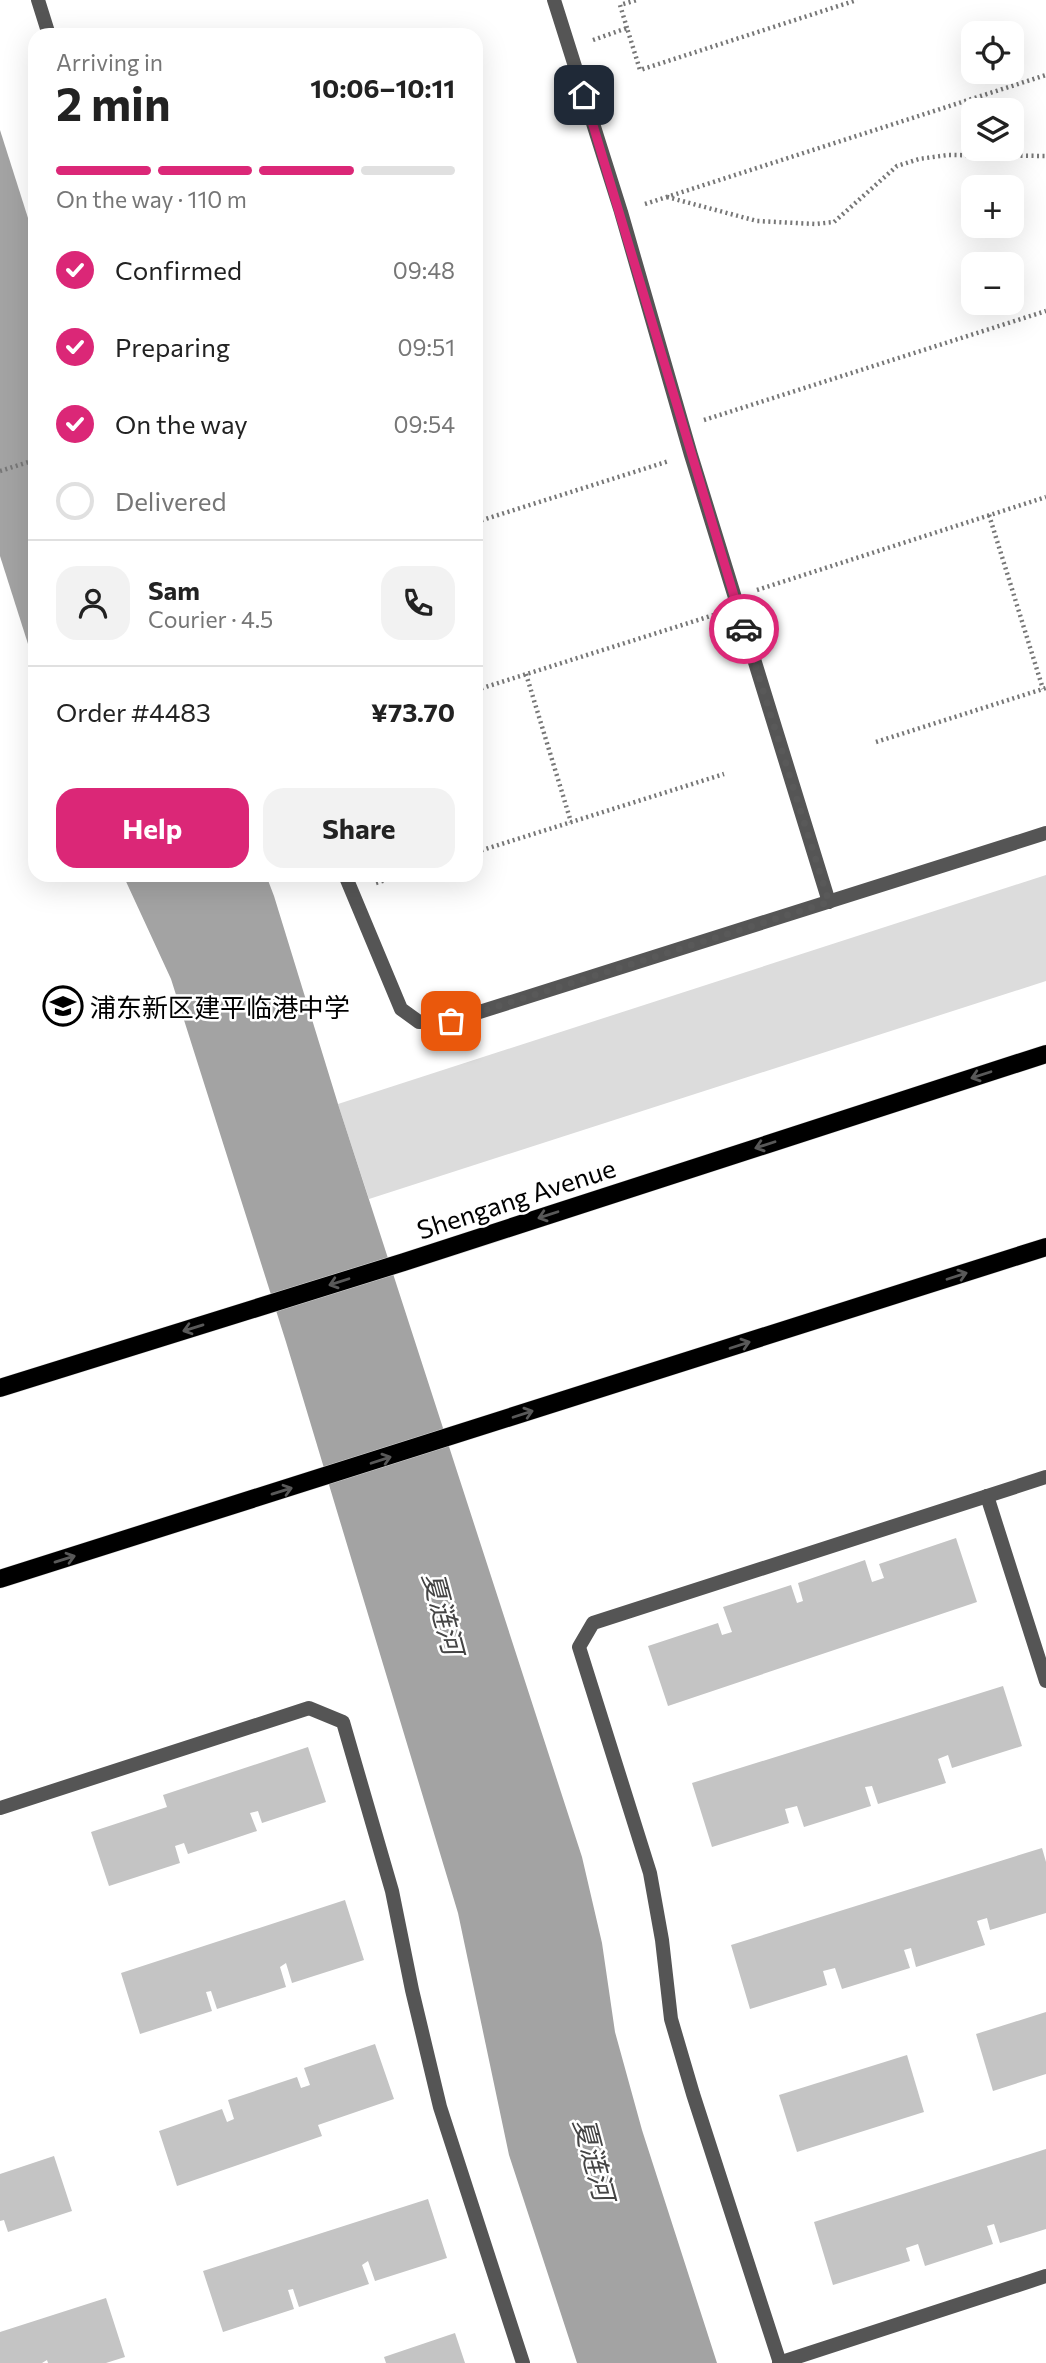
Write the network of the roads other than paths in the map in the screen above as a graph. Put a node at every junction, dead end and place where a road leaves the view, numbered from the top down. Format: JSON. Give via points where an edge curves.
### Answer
{"nodes":[{"id":1,"x":38,"y":0,"type":"edge"},
{"id":2,"x":554,"y":0,"type":"edge"},
{"id":3,"x":47,"y":28,"type":"edge"},
{"id":4,"x":1046,"y":833,"type":"edge"},
{"id":5,"x":348,"y":882,"type":"edge"},
{"id":6,"x":829,"y":902,"type":"junction"},
{"id":7,"x":1046,"y":1054,"type":"edge"},
{"id":8,"x":1046,"y":1247,"type":"edge"},
{"id":9,"x":0,"y":1388,"type":"edge"},
{"id":10,"x":1046,"y":1477,"type":"edge"},
{"id":11,"x":987,"y":1496,"type":"junction"},
{"id":12,"x":0,"y":1579,"type":"edge"},
{"id":13,"x":1046,"y":1681,"type":"edge"},
{"id":14,"x":0,"y":1808,"type":"edge"},
{"id":15,"x":1046,"y":2276,"type":"edge"},
{"id":16,"x":523,"y":2363,"type":"edge"},
{"id":17,"x":779,"y":2363,"type":"edge"}],
"edges":[{"from":1,"to":3,"type":"street"},
{"from":2,"to":6,"type":"street"},
{"from":4,"to":6,"type":"street"},
{"from":5,"to":6,"type":"street","via":[[401,1009],[419,1022],[451,1021]]},
{"from":7,"to":9,"type":"main road","name":"Shengang Avenue","one_way":true},
{"from":12,"to":8,"type":"main road","one_way":true},
{"from":10,"to":11,"type":"street"},
{"from":11,"to":13,"type":"street"},
{"from":11,"to":17,"type":"street","via":[[593,1623],[579,1647],[650,1873],[671,2019]]},
{"from":14,"to":16,"type":"street","via":[[309,1708],[343,1722],[392,1891],[440,2107]]},
{"from":15,"to":17,"type":"street"}]}
